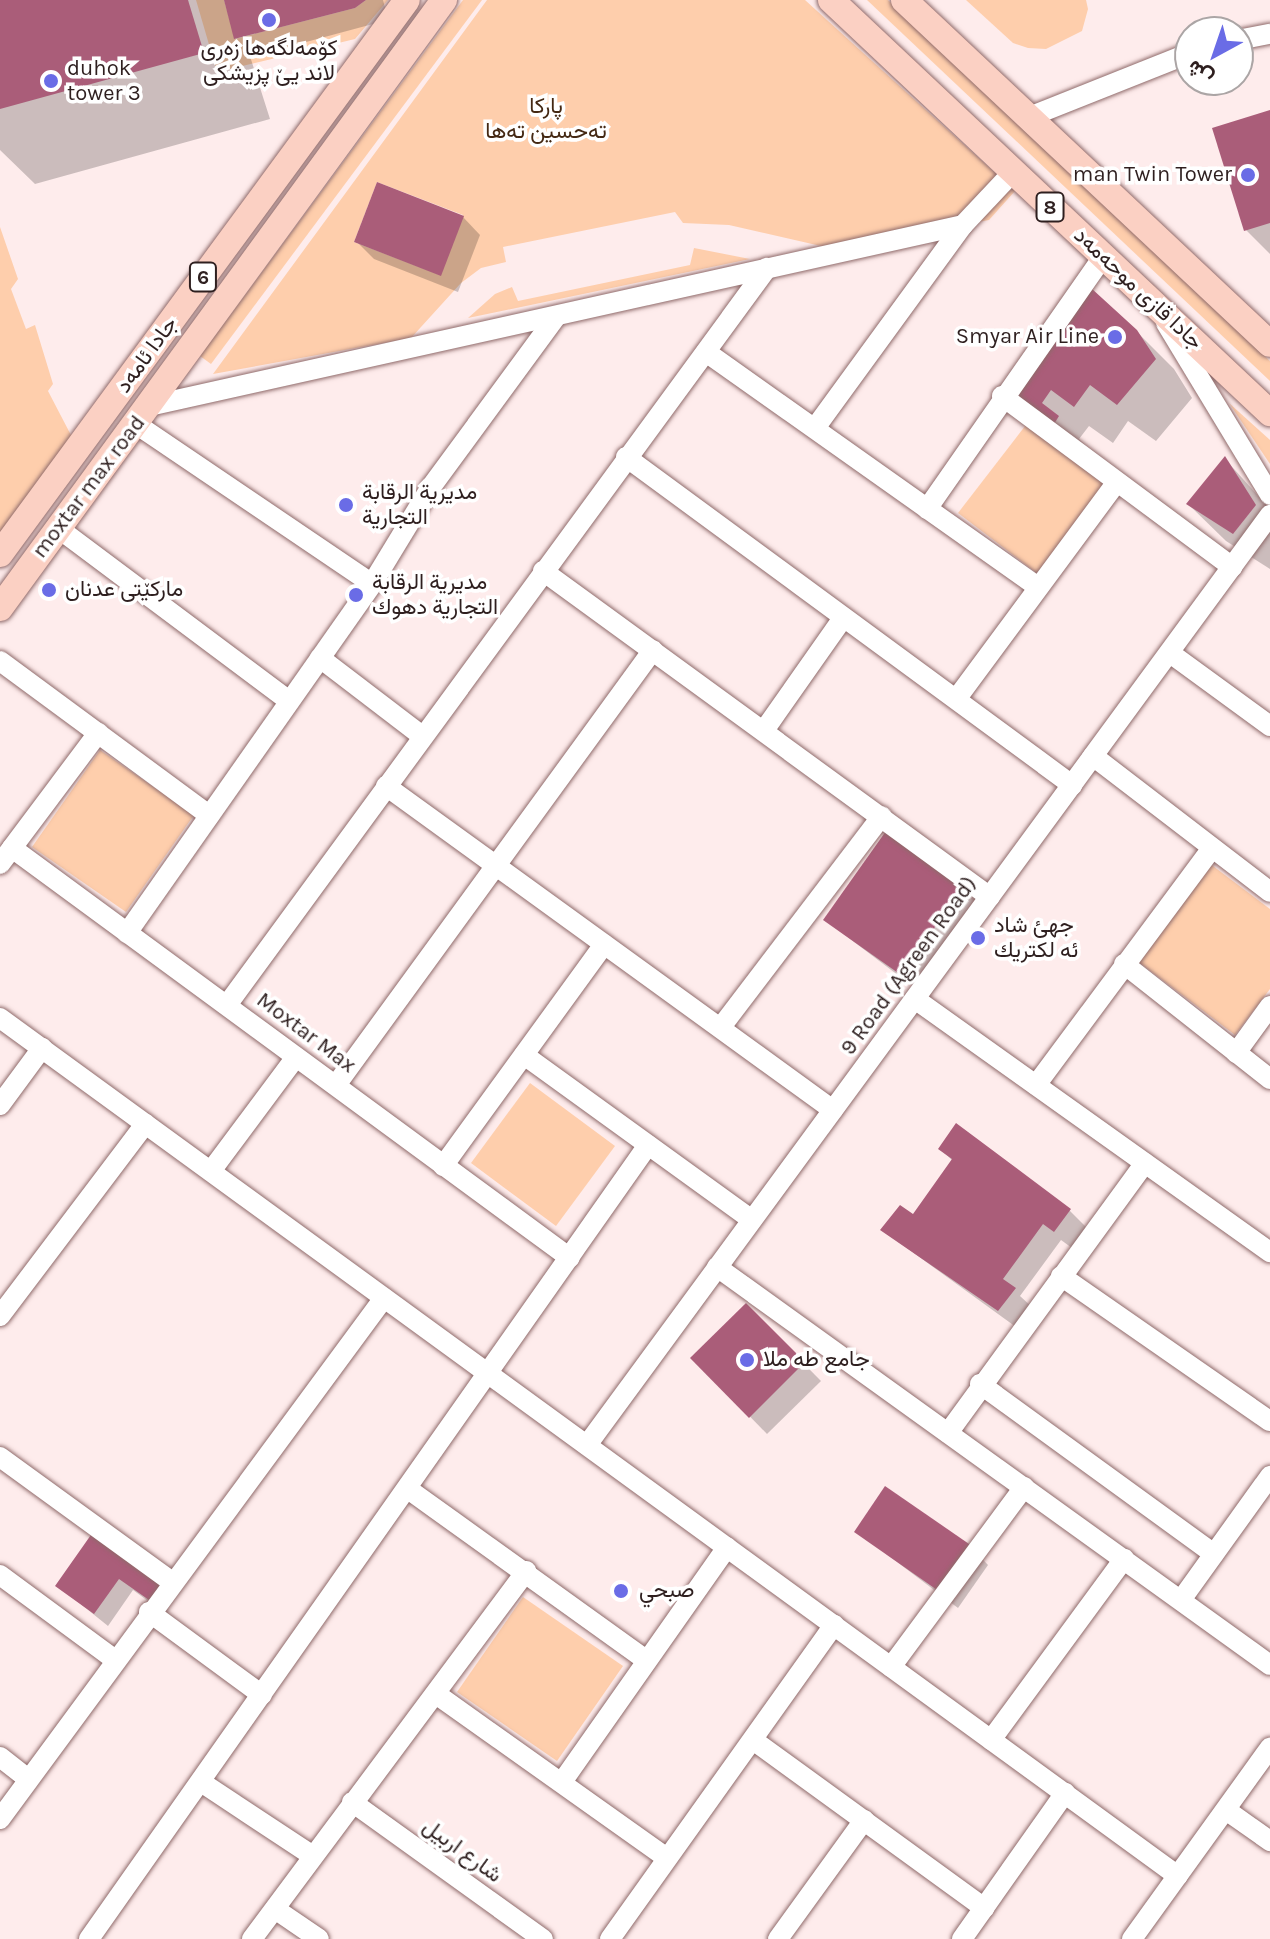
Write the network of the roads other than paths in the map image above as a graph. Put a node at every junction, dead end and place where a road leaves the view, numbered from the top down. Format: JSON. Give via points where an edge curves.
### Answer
{"nodes":[{"id":1,"x":407,"y":0,"type":"edge"},
{"id":2,"x":444,"y":0,"type":"edge"},
{"id":3,"x":831,"y":0,"type":"edge"},
{"id":4,"x":904,"y":0,"type":"edge"},
{"id":5,"x":1174,"y":59,"type":"edge"},
{"id":6,"x":1029,"y":117,"type":"junction"},
{"id":7,"x":1013,"y":172,"type":"junction"},
{"id":8,"x":963,"y":225,"type":"junction"},
{"id":9,"x":1103,"y":257,"type":"junction"},
{"id":10,"x":767,"y":268,"type":"junction"},
{"id":11,"x":1156,"y":306,"type":"junction"},
{"id":12,"x":556,"y":317,"type":"junction"},
{"id":13,"x":1270,"y":344,"type":"edge"},
{"id":14,"x":706,"y":352,"type":"junction"},
{"id":15,"x":1002,"y":396,"type":"junction"},
{"id":16,"x":1270,"y":413,"type":"edge"},
{"id":17,"x":143,"y":415,"type":"junction"},
{"id":18,"x":815,"y":428,"type":"junction"},
{"id":19,"x":626,"y":457,"type":"junction"},
{"id":20,"x":1116,"y":483,"type":"junction"},
{"id":21,"x":1270,"y":495,"type":"edge"},
{"id":22,"x":927,"y":509,"type":"junction"},
{"id":23,"x":1270,"y":515,"type":"edge"},
{"id":24,"x":58,"y":528,"type":"junction"},
{"id":25,"x":0,"y":554,"type":"edge"},
{"id":26,"x":1232,"y":567,"type":"junction"},
{"id":27,"x":543,"y":571,"type":"junction"},
{"id":28,"x":372,"y":584,"type":"junction"},
{"id":29,"x":1036,"y":586,"type":"junction"},
{"id":30,"x":0,"y":608,"type":"edge"},
{"id":31,"x":843,"y":618,"type":"junction"},
{"id":32,"x":653,"y":650,"type":"junction"},
{"id":33,"x":1170,"y":653,"type":"junction"},
{"id":34,"x":320,"y":658,"type":"junction"},
{"id":35,"x":0,"y":661,"type":"edge"},
{"id":36,"x":957,"y":698,"type":"junction"},
{"id":37,"x":288,"y":700,"type":"junction"},
{"id":38,"x":1270,"y":726,"type":"edge"},
{"id":39,"x":765,"y":729,"type":"junction"},
{"id":40,"x":98,"y":733,"type":"junction"},
{"id":41,"x":422,"y":736,"type":"junction"},
{"id":42,"x":1093,"y":756,"type":"junction"},
{"id":43,"x":1072,"y":785,"type":"junction"},
{"id":44,"x":386,"y":786,"type":"junction"},
{"id":45,"x":209,"y":815,"type":"junction"},
{"id":46,"x":882,"y":816,"type":"junction"},
{"id":47,"x":1212,"y":848,"type":"junction"},
{"id":48,"x":6,"y":856,"type":"edge"},
{"id":49,"x":496,"y":867,"type":"junction"},
{"id":50,"x":1270,"y":892,"type":"edge"},
{"id":51,"x":990,"y":897,"type":"junction"},
{"id":52,"x":127,"y":933,"type":"junction"},
{"id":53,"x":604,"y":944,"type":"junction"},
{"id":54,"x":1124,"y":964,"type":"junction"},
{"id":55,"x":915,"y":999,"type":"junction"},
{"id":56,"x":227,"y":1005,"type":"junction"},
{"id":57,"x":1270,"y":1006,"type":"edge"},
{"id":58,"x":0,"y":1018,"type":"edge"},
{"id":59,"x":721,"y":1027,"type":"junction"},
{"id":60,"x":42,"y":1048,"type":"junction"},
{"id":61,"x":1236,"y":1053,"type":"junction"},
{"id":62,"x":524,"y":1055,"type":"junction"},
{"id":63,"x":296,"y":1057,"type":"junction"},
{"id":64,"x":1270,"y":1079,"type":"edge"},
{"id":65,"x":336,"y":1085,"type":"junction"},
{"id":66,"x":1036,"y":1085,"type":"junction"},
{"id":67,"x":0,"y":1105,"type":"edge"},
{"id":68,"x":833,"y":1110,"type":"junction"},
{"id":69,"x":145,"y":1124,"type":"junction"},
{"id":70,"x":648,"y":1145,"type":"junction"},
{"id":71,"x":1145,"y":1163,"type":"junction"},
{"id":72,"x":443,"y":1166,"type":"junction"},
{"id":73,"x":211,"y":1171,"type":"junction"},
{"id":74,"x":752,"y":1220,"type":"junction"},
{"id":75,"x":1268,"y":1246,"type":"edge"},
{"id":76,"x":570,"y":1258,"type":"junction"},
{"id":77,"x":717,"y":1267,"type":"junction"},
{"id":78,"x":1061,"y":1276,"type":"junction"},
{"id":79,"x":384,"y":1298,"type":"junction"},
{"id":80,"x":0,"y":1316,"type":"edge"},
{"id":81,"x":490,"y":1375,"type":"junction"},
{"id":82,"x":980,"y":1384,"type":"junction"},
{"id":83,"x":1270,"y":1421,"type":"edge"},
{"id":84,"x":948,"y":1433,"type":"junction"},
{"id":85,"x":587,"y":1445,"type":"junction"},
{"id":86,"x":0,"y":1457,"type":"edge"},
{"id":87,"x":1270,"y":1476,"type":"edge"},
{"id":88,"x":1024,"y":1487,"type":"junction"},
{"id":89,"x":408,"y":1489,"type":"junction"},
{"id":90,"x":727,"y":1547,"type":"junction"},
{"id":91,"x":1214,"y":1554,"type":"junction"},
{"id":92,"x":1124,"y":1559,"type":"junction"},
{"id":93,"x":526,"y":1571,"type":"junction"},
{"id":94,"x":0,"y":1575,"type":"edge"},
{"id":95,"x":172,"y":1582,"type":"junction"},
{"id":96,"x":1181,"y":1600,"type":"junction"},
{"id":97,"x":149,"y":1612,"type":"junction"},
{"id":98,"x":834,"y":1625,"type":"junction"},
{"id":99,"x":114,"y":1659,"type":"junction"},
{"id":100,"x":645,"y":1659,"type":"junction"},
{"id":101,"x":1270,"y":1665,"type":"edge"},
{"id":102,"x":891,"y":1667,"type":"junction"},
{"id":103,"x":436,"y":1694,"type":"junction"},
{"id":104,"x":262,"y":1695,"type":"junction"},
{"id":105,"x":753,"y":1740,"type":"junction"},
{"id":106,"x":991,"y":1740,"type":"junction"},
{"id":107,"x":1270,"y":1748,"type":"edge"},
{"id":108,"x":0,"y":1757,"type":"edge"},
{"id":109,"x":28,"y":1779,"type":"junction"},
{"id":110,"x":201,"y":1782,"type":"junction"},
{"id":111,"x":562,"y":1782,"type":"junction"},
{"id":112,"x":1065,"y":1793,"type":"junction"},
{"id":113,"x":352,"y":1802,"type":"junction"},
{"id":114,"x":1226,"y":1810,"type":"junction"},
{"id":115,"x":0,"y":1819,"type":"edge"},
{"id":116,"x":864,"y":1820,"type":"junction"},
{"id":117,"x":1270,"y":1841,"type":"edge"},
{"id":118,"x":313,"y":1856,"type":"junction"},
{"id":119,"x":667,"y":1858,"type":"junction"},
{"id":120,"x":1178,"y":1876,"type":"junction"},
{"id":121,"x":984,"y":1908,"type":"junction"},
{"id":122,"x":275,"y":1909,"type":"junction"},
{"id":123,"x":92,"y":1938,"type":"edge"},
{"id":124,"x":252,"y":1939,"type":"edge"},
{"id":125,"x":319,"y":1939,"type":"edge"},
{"id":126,"x":543,"y":1939,"type":"edge"},
{"id":127,"x":610,"y":1939,"type":"edge"},
{"id":128,"x":778,"y":1939,"type":"edge"},
{"id":129,"x":962,"y":1939,"type":"edge"},
{"id":130,"x":1132,"y":1939,"type":"edge"}],
"edges":[{"from":1,"to":25,"type":"main road","name":"جادا ئامەد","number":"6"},
{"from":2,"to":17,"type":"main road","name":"جادا ئامەد","number":"6"},
{"from":3,"to":7,"type":"main road","name":"جادا قازی موحەمەد","number":"8"},
{"from":4,"to":6,"type":"main road","number":"8"},
{"from":5,"to":6,"type":"street"},
{"from":6,"to":13,"type":"main road","number":"8"},
{"from":7,"to":8,"type":"street"},
{"from":7,"to":9,"type":"main road","name":"جادا قازی موحەمەد","number":"8"},
{"from":8,"to":10,"type":"street"},
{"from":8,"to":18,"type":"street"},
{"from":9,"to":11,"type":"main road","name":"جادا قازی موحەمەد","number":"8"},
{"from":9,"to":15,"type":"street"},
{"from":10,"to":12,"type":"street"},
{"from":10,"to":14,"type":"street"},
{"from":11,"to":16,"type":"main road","name":"جادا قازی موحەمەد","number":"8"},
{"from":11,"to":21,"type":"street"},
{"from":12,"to":17,"type":"street"},
{"from":12,"to":28,"type":"street","via":[[431,487]]},
{"from":14,"to":18,"type":"street"},
{"from":14,"to":19,"type":"street"},
{"from":15,"to":20,"type":"street"},
{"from":15,"to":22,"type":"street"},
{"from":17,"to":24,"type":"main road","name":"moxtar max road","number":"6"},
{"from":17,"to":28,"type":"street"},
{"from":18,"to":22,"type":"street"},
{"from":19,"to":27,"type":"street"},
{"from":19,"to":31,"type":"street"},
{"from":20,"to":26,"type":"street"},
{"from":20,"to":29,"type":"street"},
{"from":22,"to":29,"type":"street"},
{"from":23,"to":26,"type":"street","name":"9 Road (Agreen Road)"},
{"from":24,"to":30,"type":"main road","name":"moxtar max road","number":"6"},
{"from":24,"to":37,"type":"street"},
{"from":26,"to":33,"type":"street","name":"9 Road (Agreen Road)"},
{"from":27,"to":32,"type":"street"},
{"from":27,"to":41,"type":"street"},
{"from":28,"to":34,"type":"street"},
{"from":29,"to":36,"type":"street"},
{"from":31,"to":36,"type":"street"},
{"from":31,"to":39,"type":"street"},
{"from":32,"to":39,"type":"street"},
{"from":32,"to":49,"type":"street"},
{"from":33,"to":38,"type":"street"},
{"from":33,"to":42,"type":"street","name":"9 Road (Agreen Road)"},
{"from":34,"to":37,"type":"street"},
{"from":34,"to":41,"type":"street"},
{"from":35,"to":40,"type":"street"},
{"from":36,"to":43,"type":"street"},
{"from":37,"to":45,"type":"street"},
{"from":39,"to":46,"type":"street"},
{"from":40,"to":45,"type":"street"},
{"from":40,"to":48,"type":"street","name":"Moxtar Max"},
{"from":41,"to":44,"type":"street"},
{"from":42,"to":43,"type":"street","name":"9 Road (Agreen Road)"},
{"from":42,"to":47,"type":"street"},
{"from":43,"to":51,"type":"street","name":"9 Road (Agreen Road)"},
{"from":44,"to":49,"type":"street"},
{"from":44,"to":56,"type":"street"},
{"from":45,"to":52,"type":"street"},
{"from":46,"to":51,"type":"street"},
{"from":46,"to":59,"type":"street"},
{"from":47,"to":50,"type":"street"},
{"from":47,"to":54,"type":"street"},
{"from":48,"to":52,"type":"street","name":"Moxtar Max"},
{"from":49,"to":53,"type":"street"},
{"from":49,"to":65,"type":"street"},
{"from":51,"to":55,"type":"street","name":"9 Road (Agreen Road)"},
{"from":52,"to":56,"type":"street","name":"Moxtar Max"},
{"from":53,"to":59,"type":"street"},
{"from":53,"to":62,"type":"street"},
{"from":54,"to":61,"type":"street"},
{"from":54,"to":66,"type":"street"},
{"from":55,"to":66,"type":"street"},
{"from":55,"to":68,"type":"street","name":"9 Road (Agreen Road)"},
{"from":56,"to":63,"type":"street","name":"Moxtar Max"},
{"from":57,"to":61,"type":"street"},
{"from":58,"to":60,"type":"street"},
{"from":59,"to":68,"type":"street"},
{"from":60,"to":67,"type":"street"},
{"from":60,"to":69,"type":"street"},
{"from":61,"to":64,"type":"street"},
{"from":62,"to":70,"type":"street"},
{"from":62,"to":72,"type":"street"},
{"from":63,"to":65,"type":"street","name":"Moxtar Max"},
{"from":63,"to":73,"type":"street"},
{"from":65,"to":72,"type":"street","name":"Moxtar Max"},
{"from":66,"to":71,"type":"street"},
{"from":68,"to":74,"type":"street","name":"9 Road (Agreen Road)"},
{"from":69,"to":73,"type":"street"},
{"from":69,"to":80,"type":"street"},
{"from":70,"to":74,"type":"street"},
{"from":70,"to":76,"type":"street"},
{"from":71,"to":75,"type":"street"},
{"from":71,"to":78,"type":"street"},
{"from":72,"to":76,"type":"street","name":"Moxtar Max"},
{"from":73,"to":79,"type":"street"},
{"from":74,"to":77,"type":"street","name":"9 Road (Agreen Road)"},
{"from":76,"to":81,"type":"street"},
{"from":77,"to":84,"type":"street"},
{"from":77,"to":85,"type":"street","name":"9 Road (Agreen Road)"},
{"from":78,"to":82,"type":"street"},
{"from":78,"to":83,"type":"street"},
{"from":79,"to":81,"type":"street"},
{"from":79,"to":95,"type":"street"},
{"from":81,"to":85,"type":"street"},
{"from":81,"to":89,"type":"street"},
{"from":82,"to":84,"type":"street"},
{"from":82,"to":91,"type":"street"},
{"from":84,"to":88,"type":"street"},
{"from":85,"to":90,"type":"street"},
{"from":86,"to":95,"type":"street"},
{"from":87,"to":91,"type":"street"},
{"from":88,"to":92,"type":"street"},
{"from":88,"to":102,"type":"street"},
{"from":89,"to":93,"type":"street"},
{"from":89,"to":104,"type":"street"},
{"from":90,"to":98,"type":"street"},
{"from":90,"to":100,"type":"street"},
{"from":91,"to":96,"type":"street"},
{"from":92,"to":96,"type":"street"},
{"from":92,"to":106,"type":"street"},
{"from":93,"to":100,"type":"street"},
{"from":93,"to":103,"type":"street"},
{"from":94,"to":99,"type":"street"},
{"from":95,"to":97,"type":"street"},
{"from":96,"to":101,"type":"street"},
{"from":97,"to":99,"type":"street"},
{"from":97,"to":104,"type":"street"},
{"from":98,"to":102,"type":"street"},
{"from":98,"to":105,"type":"street"},
{"from":99,"to":109,"type":"street"},
{"from":100,"to":111,"type":"street"},
{"from":102,"to":106,"type":"street"},
{"from":103,"to":111,"type":"street"},
{"from":103,"to":113,"type":"street"},
{"from":104,"to":110,"type":"street"},
{"from":105,"to":116,"type":"street"},
{"from":105,"to":119,"type":"street"},
{"from":106,"to":112,"type":"street"},
{"from":107,"to":114,"type":"street"},
{"from":108,"to":109,"type":"street"},
{"from":109,"to":115,"type":"street"},
{"from":110,"to":118,"type":"street"},
{"from":110,"to":123,"type":"street"},
{"from":111,"to":119,"type":"street"},
{"from":112,"to":120,"type":"street"},
{"from":112,"to":121,"type":"street"},
{"from":113,"to":118,"type":"street"},
{"from":113,"to":126,"type":"street","name":"شارع اربيل"},
{"from":114,"to":117,"type":"street"},
{"from":114,"to":120,"type":"street"},
{"from":116,"to":121,"type":"street"},
{"from":116,"to":128,"type":"street"},
{"from":118,"to":122,"type":"street"},
{"from":119,"to":127,"type":"street"},
{"from":120,"to":130,"type":"street"},
{"from":121,"to":129,"type":"street"},
{"from":122,"to":124,"type":"street"},
{"from":122,"to":125,"type":"street"}]}
